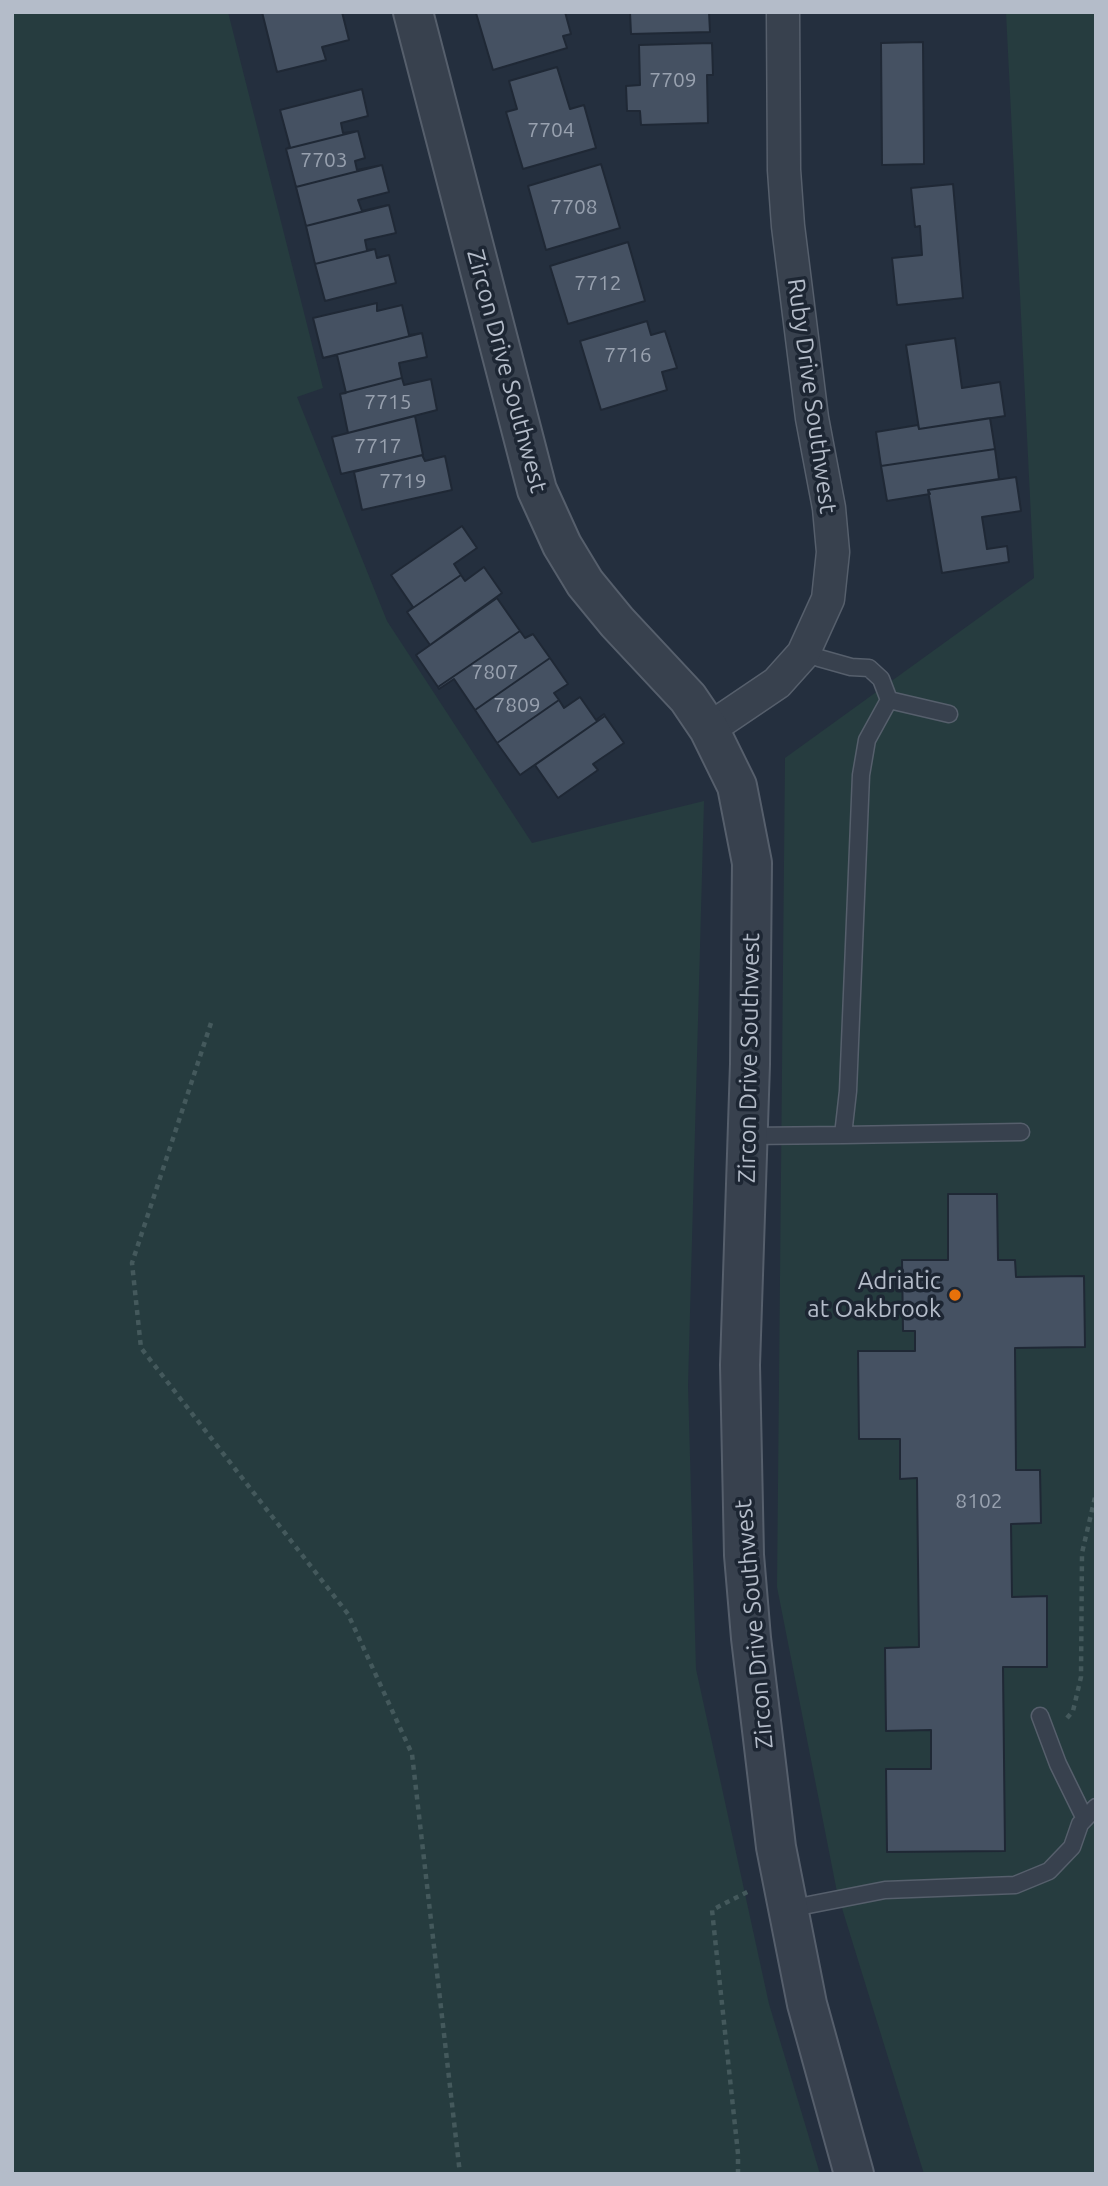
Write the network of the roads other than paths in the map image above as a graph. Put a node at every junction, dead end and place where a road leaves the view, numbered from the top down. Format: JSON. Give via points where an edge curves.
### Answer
{"nodes":[{"id":1,"x":413,"y":12,"type":"edge"},
{"id":2,"x":783,"y":12,"type":"edge"},
{"id":3,"x":806,"y":647,"type":"junction"},
{"id":4,"x":889,"y":700,"type":"junction"},
{"id":5,"x":949,"y":714,"type":"dead end"},
{"id":6,"x":709,"y":729,"type":"junction"},
{"id":7,"x":1021,"y":1132,"type":"dead end"},
{"id":8,"x":843,"y":1135,"type":"junction"},
{"id":9,"x":748,"y":1136,"type":"junction"},
{"id":10,"x":1040,"y":1716,"type":"dead end"},
{"id":11,"x":1090,"y":1813,"type":"edge"},
{"id":12,"x":784,"y":1891,"type":"junction"},
{"id":13,"x":854,"y":2174,"type":"edge"}],
"edges":[{"from":1,"to":6,"type":"street","name":"Zircon Drive Southwest","via":[[537,490],[585,583],[682,691]]},
{"from":2,"to":3,"type":"street","name":"Ruby Drive Southwest","via":[[788,226],[833,552],[828,599]]},
{"from":3,"to":4,"type":"lane","via":[[819,658],[869,668],[881,679]]},
{"from":3,"to":6,"type":"street","name":"Ruby Drive Southwest","via":[[777,683]]},
{"from":4,"to":5,"type":"lane"},
{"from":4,"to":8,"type":"lane","via":[[867,740],[861,775]]},
{"from":6,"to":9,"type":"street","name":"Zircon Drive Southwest","via":[[737,786],[752,863]]},
{"from":7,"to":8,"type":"lane"},
{"from":8,"to":9,"type":"lane"},
{"from":9,"to":12,"type":"street","name":"Zircon Drive Southwest","via":[[740,1365],[744,1555],[775,1847]]},
{"from":10,"to":11,"type":"lane"},
{"from":11,"to":12,"type":"lane","via":[[1080,1824],[1072,1847],[1049,1871],[1015,1885]]},
{"from":12,"to":13,"type":"street","name":"Zircon Drive Southwest","via":[[807,2004]]}]}
